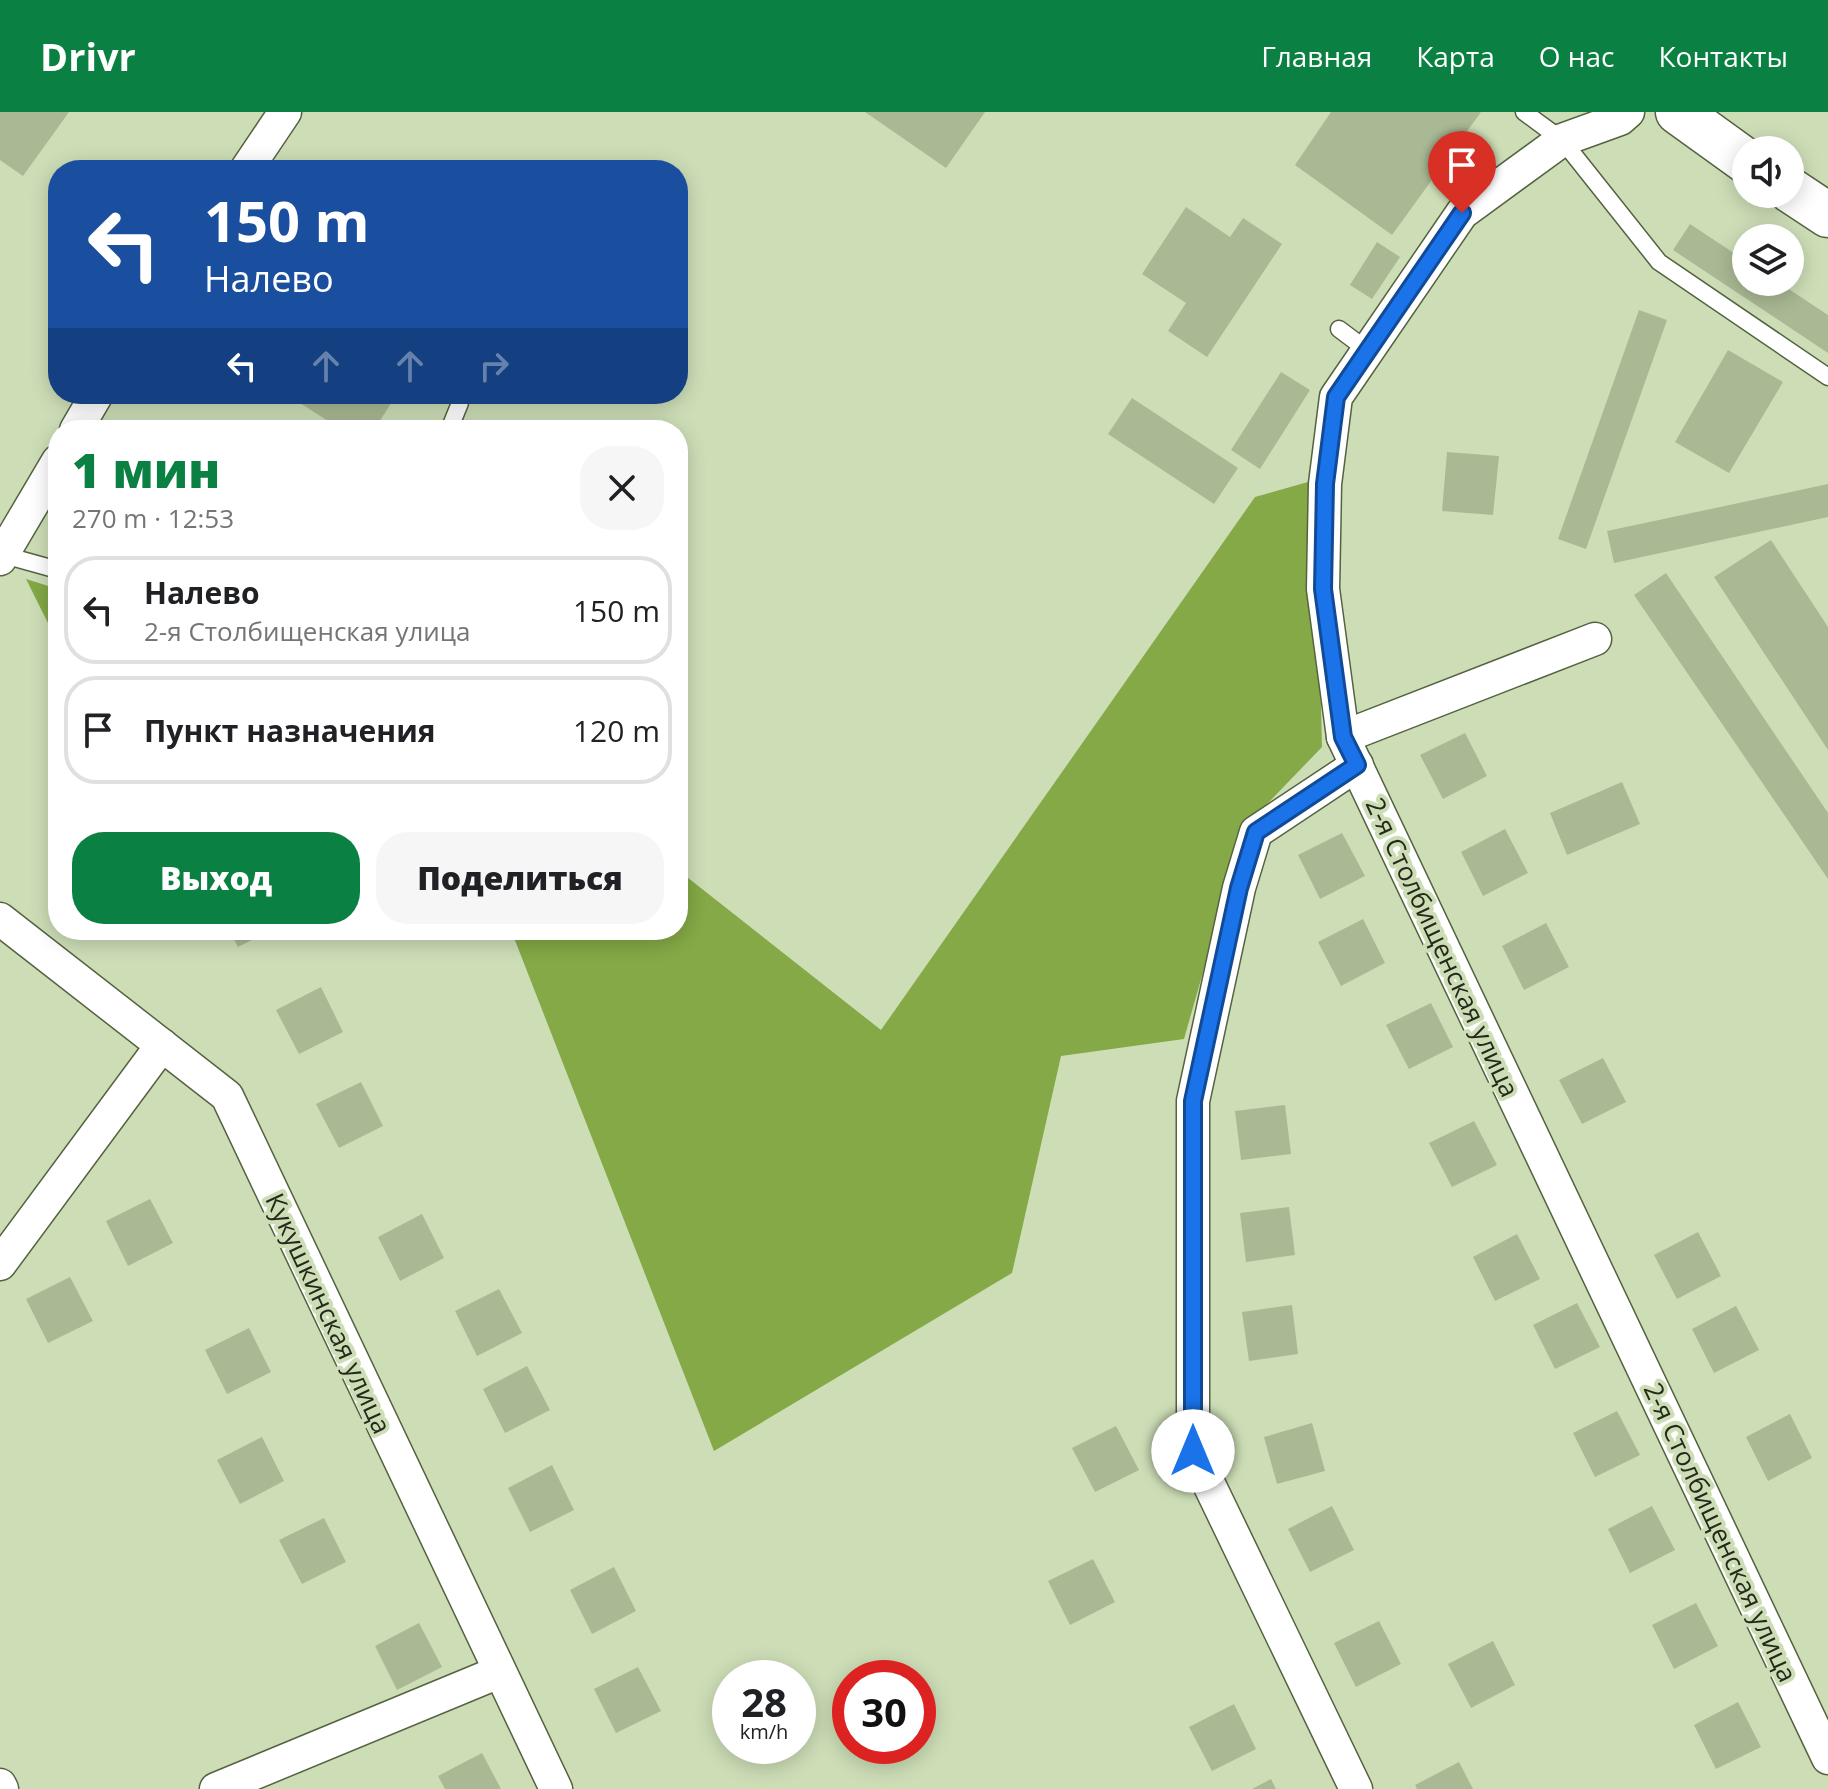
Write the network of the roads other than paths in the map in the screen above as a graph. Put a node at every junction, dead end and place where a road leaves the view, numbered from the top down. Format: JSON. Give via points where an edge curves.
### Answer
{"nodes":[{"id":1,"x":285,"y":112,"type":"edge"},
{"id":2,"x":1524,"y":112,"type":"edge"},
{"id":3,"x":1628,"y":112,"type":"edge"},
{"id":4,"x":1678,"y":112,"type":"edge"},
{"id":5,"x":1562,"y":140,"type":"junction"},
{"id":6,"x":1732,"y":151,"type":"edge"},
{"id":7,"x":253,"y":160,"type":"edge"},
{"id":8,"x":1804,"y":199,"type":"edge"},
{"id":9,"x":1828,"y":215,"type":"edge"},
{"id":10,"x":1339,"y":329,"type":"dead end"},
{"id":11,"x":1367,"y":350,"type":"junction"},
{"id":12,"x":1828,"y":377,"type":"edge"},
{"id":13,"x":48,"y":478,"type":"edge"},
{"id":14,"x":1,"y":556,"type":"edge"},
{"id":15,"x":48,"y":568,"type":"edge"},
{"id":16,"x":1595,"y":639,"type":"dead end"},
{"id":17,"x":1350,"y":751,"type":"junction"},
{"id":18,"x":0,"y":919,"type":"edge"},
{"id":19,"x":162,"y":1045,"type":"junction"},
{"id":20,"x":0,"y":1264,"type":"edge"},
{"id":21,"x":499,"y":1672,"type":"junction"},
{"id":22,"x":1828,"y":1758,"type":"edge"},
{"id":23,"x":216,"y":1789,"type":"edge"},
{"id":24,"x":556,"y":1789,"type":"edge"},
{"id":25,"x":1356,"y":1789,"type":"edge"}],
"edges":[{"from":1,"to":7,"type":"street"},
{"from":2,"to":5,"type":"lane"},
{"from":3,"to":5,"type":"street","name":"2-я Столбищенская улица"},
{"from":4,"to":6,"type":"main road"},
{"from":5,"to":11,"type":"street","name":"2-я Столбищенская улица","via":[[1462,213]]},
{"from":5,"to":12,"type":"lane","via":[[1659,262]]},
{"from":8,"to":9,"type":"main road"},
{"from":10,"to":11,"type":"lane"},
{"from":11,"to":17,"type":"street","name":"2-я Столбищенская улица","via":[[1336,397],[1325,484],[1323,589]]},
{"from":13,"to":14,"type":"street"},
{"from":14,"to":15,"type":"lane"},
{"from":16,"to":17,"type":"street"},
{"from":17,"to":22,"type":"street","name":"2-я Столбищенская улица"},
{"from":17,"to":25,"type":"street","via":[[1256,832],[1239,888],[1193,1101],[1193,1451]]},
{"from":18,"to":19,"type":"street","name":"Кукушкинская улица"},
{"from":19,"to":20,"type":"street"},
{"from":19,"to":21,"type":"street","name":"Кукушкинская улица","via":[[227,1096]]},
{"from":21,"to":23,"type":"street"},
{"from":21,"to":24,"type":"street","name":"Кукушкинская улица"}]}
